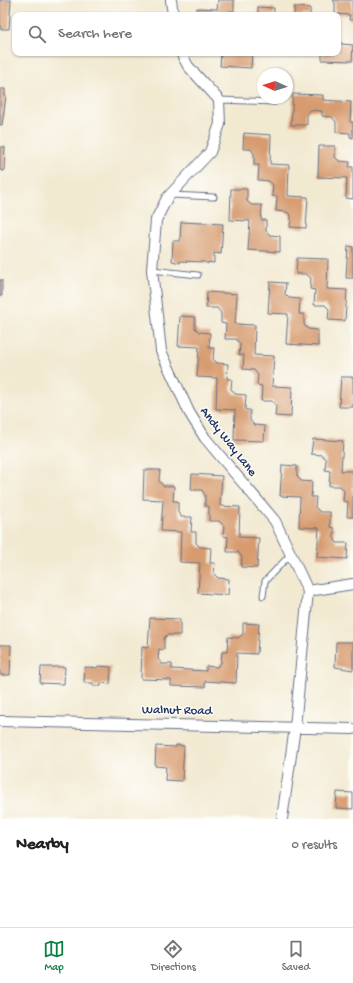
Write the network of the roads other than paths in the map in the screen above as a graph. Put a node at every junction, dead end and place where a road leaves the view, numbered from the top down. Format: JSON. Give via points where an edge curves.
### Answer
{"nodes":[{"id":1,"x":171,"y":0,"type":"edge"},
{"id":2,"x":179,"y":0,"type":"edge"},
{"id":3,"x":173,"y":12,"type":"edge"},
{"id":4,"x":173,"y":12,"type":"edge"},
{"id":5,"x":183,"y":56,"type":"edge"},
{"id":6,"x":219,"y":100,"type":"junction"},
{"id":7,"x":257,"y":101,"type":"edge"},
{"id":8,"x":171,"y":195,"type":"junction"},
{"id":9,"x":214,"y":197,"type":"dead end"},
{"id":10,"x":152,"y":270,"type":"junction"},
{"id":11,"x":198,"y":275,"type":"dead end"},
{"id":12,"x":290,"y":555,"type":"junction"},
{"id":13,"x":353,"y":584,"type":"edge"},
{"id":14,"x":308,"y":591,"type":"junction"},
{"id":15,"x":264,"y":596,"type":"dead end"},
{"id":16,"x":0,"y":721,"type":"edge"},
{"id":17,"x":295,"y":727,"type":"junction"},
{"id":18,"x":353,"y":729,"type":"edge"},
{"id":19,"x":282,"y":819,"type":"edge"}],
"edges":[{"from":1,"to":3,"type":"street"},
{"from":2,"to":4,"type":"street"},
{"from":5,"to":6,"type":"street","via":[[188,66]]},
{"from":6,"to":7,"type":"lane"},
{"from":6,"to":8,"type":"street","name":"Andy Way Lane","via":[[220,124],[210,152]]},
{"from":8,"to":9,"type":"lane"},
{"from":8,"to":10,"type":"street","name":"Andy Way Lane","via":[[156,220]]},
{"from":10,"to":11,"type":"lane"},
{"from":10,"to":12,"type":"street","name":"Andy Way Lane","via":[[161,351],[189,412],[205,438],[275,521]]},
{"from":12,"to":14,"type":"street","name":"Andy Way Lane"},
{"from":12,"to":15,"type":"lane","via":[[265,581]]},
{"from":13,"to":14,"type":"street"},
{"from":14,"to":17,"type":"street"},
{"from":16,"to":17,"type":"street","name":"Walnut Road"},
{"from":17,"to":18,"type":"street","name":"Walnut Road"},
{"from":17,"to":19,"type":"street"}]}
